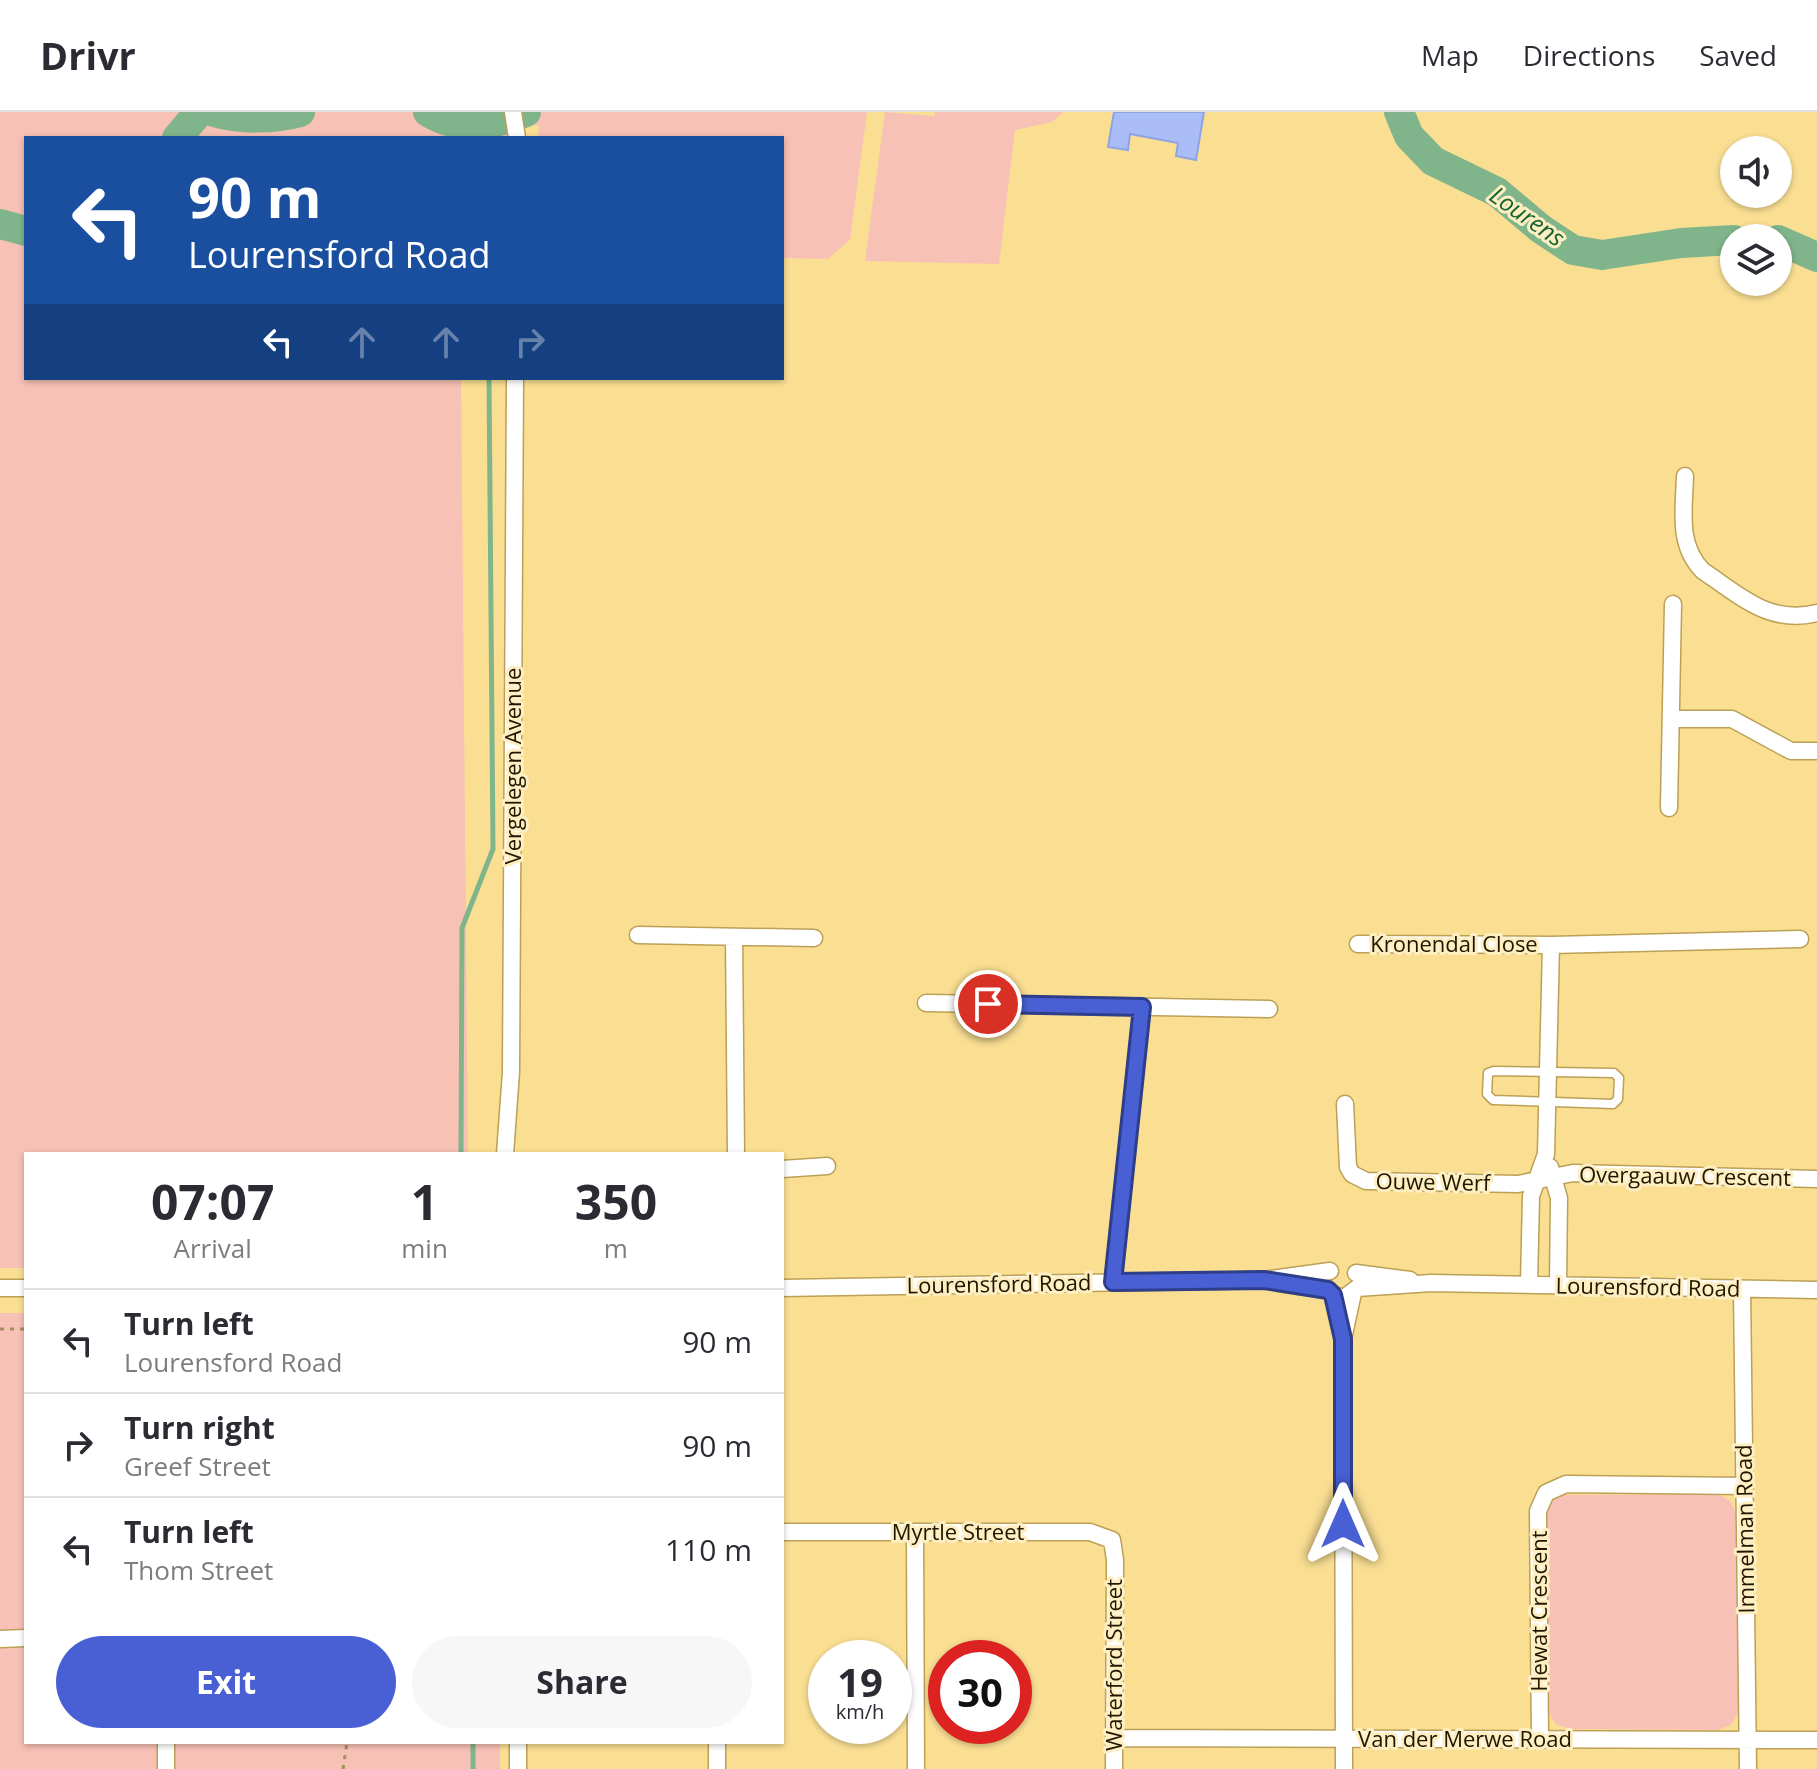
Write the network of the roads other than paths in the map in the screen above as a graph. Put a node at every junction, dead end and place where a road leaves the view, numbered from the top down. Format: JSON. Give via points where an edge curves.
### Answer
{"nodes":[{"id":1,"x":513,"y":112,"type":"edge"},
{"id":2,"x":517,"y":136,"type":"edge"},
{"id":3,"x":515,"y":380,"type":"edge"},
{"id":4,"x":1685,"y":476,"type":"dead end"},
{"id":5,"x":1673,"y":604,"type":"dead end"},
{"id":6,"x":1817,"y":613,"type":"edge"},
{"id":7,"x":1671,"y":719,"type":"junction"},
{"id":8,"x":1817,"y":751,"type":"edge"},
{"id":9,"x":1669,"y":808,"type":"dead end"},
{"id":10,"x":638,"y":935,"type":"dead end"},
{"id":11,"x":734,"y":938,"type":"junction"},
{"id":12,"x":814,"y":938,"type":"dead end"},
{"id":13,"x":1800,"y":939,"type":"dead end"},
{"id":14,"x":1358,"y":944,"type":"dead end"},
{"id":15,"x":1551,"y":945,"type":"junction"},
{"id":16,"x":926,"y":1003,"type":"dead end"},
{"id":17,"x":1142,"y":1007,"type":"junction"},
{"id":18,"x":1269,"y":1009,"type":"dead end"},
{"id":19,"x":1549,"y":1071,"type":"junction"},
{"id":20,"x":1549,"y":1103,"type":"junction"},
{"id":21,"x":1345,"y":1104,"type":"dead end"},
{"id":22,"x":505,"y":1152,"type":"edge"},
{"id":23,"x":735,"y":1152,"type":"edge"},
{"id":24,"x":827,"y":1166,"type":"dead end"},
{"id":25,"x":784,"y":1169,"type":"edge"},
{"id":26,"x":1545,"y":1178,"type":"junction"},
{"id":27,"x":1817,"y":1179,"type":"edge"},
{"id":28,"x":1330,"y":1271,"type":"junction"},
{"id":29,"x":1264,"y":1280,"type":"junction"},
{"id":30,"x":1113,"y":1282,"type":"junction"},
{"id":31,"x":1529,"y":1284,"type":"junction"},
{"id":32,"x":1355,"y":1285,"type":"junction"},
{"id":33,"x":1558,"y":1285,"type":"junction"},
{"id":34,"x":0,"y":1288,"type":"edge"},
{"id":35,"x":24,"y":1288,"type":"edge"},
{"id":36,"x":784,"y":1288,"type":"edge"},
{"id":37,"x":1742,"y":1289,"type":"junction"},
{"id":38,"x":1817,"y":1290,"type":"edge"},
{"id":39,"x":1330,"y":1292,"type":"junction"},
{"id":40,"x":1343,"y":1339,"type":"junction"},
{"id":41,"x":1745,"y":1486,"type":"junction"},
{"id":42,"x":784,"y":1532,"type":"edge"},
{"id":43,"x":915,"y":1532,"type":"junction"},
{"id":44,"x":1115,"y":1560,"type":"joint"},
{"id":45,"x":24,"y":1638,"type":"edge"},
{"id":46,"x":0,"y":1639,"type":"edge"},
{"id":47,"x":1114,"y":1738,"type":"junction"},
{"id":48,"x":1344,"y":1739,"type":"junction"},
{"id":49,"x":1540,"y":1740,"type":"junction"},
{"id":50,"x":1749,"y":1740,"type":"junction"},
{"id":51,"x":1817,"y":1740,"type":"edge"},
{"id":52,"x":166,"y":1744,"type":"edge"},
{"id":53,"x":518,"y":1744,"type":"edge"},
{"id":54,"x":717,"y":1744,"type":"edge"},
{"id":55,"x":166,"y":1769,"type":"edge"},
{"id":56,"x":518,"y":1769,"type":"edge"},
{"id":57,"x":717,"y":1769,"type":"edge"},
{"id":58,"x":916,"y":1769,"type":"edge"},
{"id":59,"x":1114,"y":1769,"type":"edge"},
{"id":60,"x":1344,"y":1769,"type":"edge"},
{"id":61,"x":1748,"y":1769,"type":"edge"}],
"edges":[{"from":1,"to":2,"type":"street"},
{"from":3,"to":22,"type":"street","name":"Vergelegen Avenue","via":[[511,1072]]},
{"from":4,"to":6,"type":"street","via":[[1685,544],[1695,564],[1773,614],[1790,618]]},
{"from":5,"to":7,"type":"street"},
{"from":7,"to":8,"type":"street","via":[[1732,719],[1791,751]]},
{"from":7,"to":9,"type":"street"},
{"from":10,"to":11,"type":"street"},
{"from":11,"to":12,"type":"street"},
{"from":11,"to":23,"type":"street"},
{"from":13,"to":15,"type":"street"},
{"from":14,"to":15,"type":"street","name":"Kronendal Close"},
{"from":15,"to":19,"type":"street"},
{"from":16,"to":17,"type":"street"},
{"from":17,"to":18,"type":"street"},
{"from":17,"to":30,"type":"street"},
{"from":19,"to":20,"type":"street"},
{"from":19,"to":20,"type":"lane","via":[[1490,1072],[1487,1094],[1493,1100]]},
{"from":19,"to":20,"type":"lane","via":[[1614,1073],[1619,1078],[1613,1104]]},
{"from":20,"to":26,"type":"street"},
{"from":21,"to":26,"type":"street","name":"Ouwe Werf","via":[[1348,1167],[1366,1181],[1518,1184]]},
{"from":24,"to":25,"type":"street"},
{"from":26,"to":27,"type":"street","name":"Overgaauw Crescent","via":[[1573,1173]]},
{"from":26,"to":31,"type":"street","via":[[1531,1196]]},
{"from":26,"to":33,"type":"street","via":[[1559,1198]]},
{"from":28,"to":29,"type":"street","name":"Lourensford Road"},
{"from":28,"to":32,"type":"street","via":[[1348,1266]]},
{"from":28,"to":39,"type":"street"},
{"from":29,"to":30,"type":"street","name":"Lourensford Road"},
{"from":29,"to":39,"type":"street","name":"Lourensford Road"},
{"from":30,"to":36,"type":"street","name":"Lourensford Road"},
{"from":31,"to":32,"type":"street","name":"Lourensford Road"},
{"from":31,"to":33,"type":"street","name":"Lourensford Road"},
{"from":32,"to":39,"type":"street","via":[[1344,1298]]},
{"from":32,"to":40,"type":"street"},
{"from":33,"to":37,"type":"street","name":"Lourensford Road"},
{"from":34,"to":35,"type":"street"},
{"from":37,"to":38,"type":"street","name":"Lourensford Road"},
{"from":37,"to":41,"type":"street","name":"Immelman Road"},
{"from":39,"to":40,"type":"street"},
{"from":40,"to":48,"type":"street"},
{"from":41,"to":49,"type":"street","name":"Hewat Crescent","via":[[1566,1484],[1546,1493],[1538,1511]]},
{"from":41,"to":50,"type":"street","name":"Immelman Road"},
{"from":42,"to":43,"type":"street","name":"Myrtle Street"},
{"from":43,"to":44,"type":"street","name":"Myrtle Street","via":[[1090,1532],[1112,1540]]},
{"from":43,"to":58,"type":"street"},
{"from":44,"to":47,"type":"street","name":"Waterford Street"},
{"from":45,"to":46,"type":"street"},
{"from":47,"to":48,"type":"street","name":"Van der Merwe Road"},
{"from":47,"to":59,"type":"street","name":"Waterford Street"},
{"from":48,"to":49,"type":"street","name":"Van der Merwe Road"},
{"from":48,"to":60,"type":"street"},
{"from":49,"to":50,"type":"street","name":"Van der Merwe Road"},
{"from":50,"to":51,"type":"street","name":"Van der Merwe Road"},
{"from":50,"to":61,"type":"street","name":"Immelman Road"},
{"from":52,"to":55,"type":"street"},
{"from":53,"to":56,"type":"street"},
{"from":54,"to":57,"type":"street"}]}
